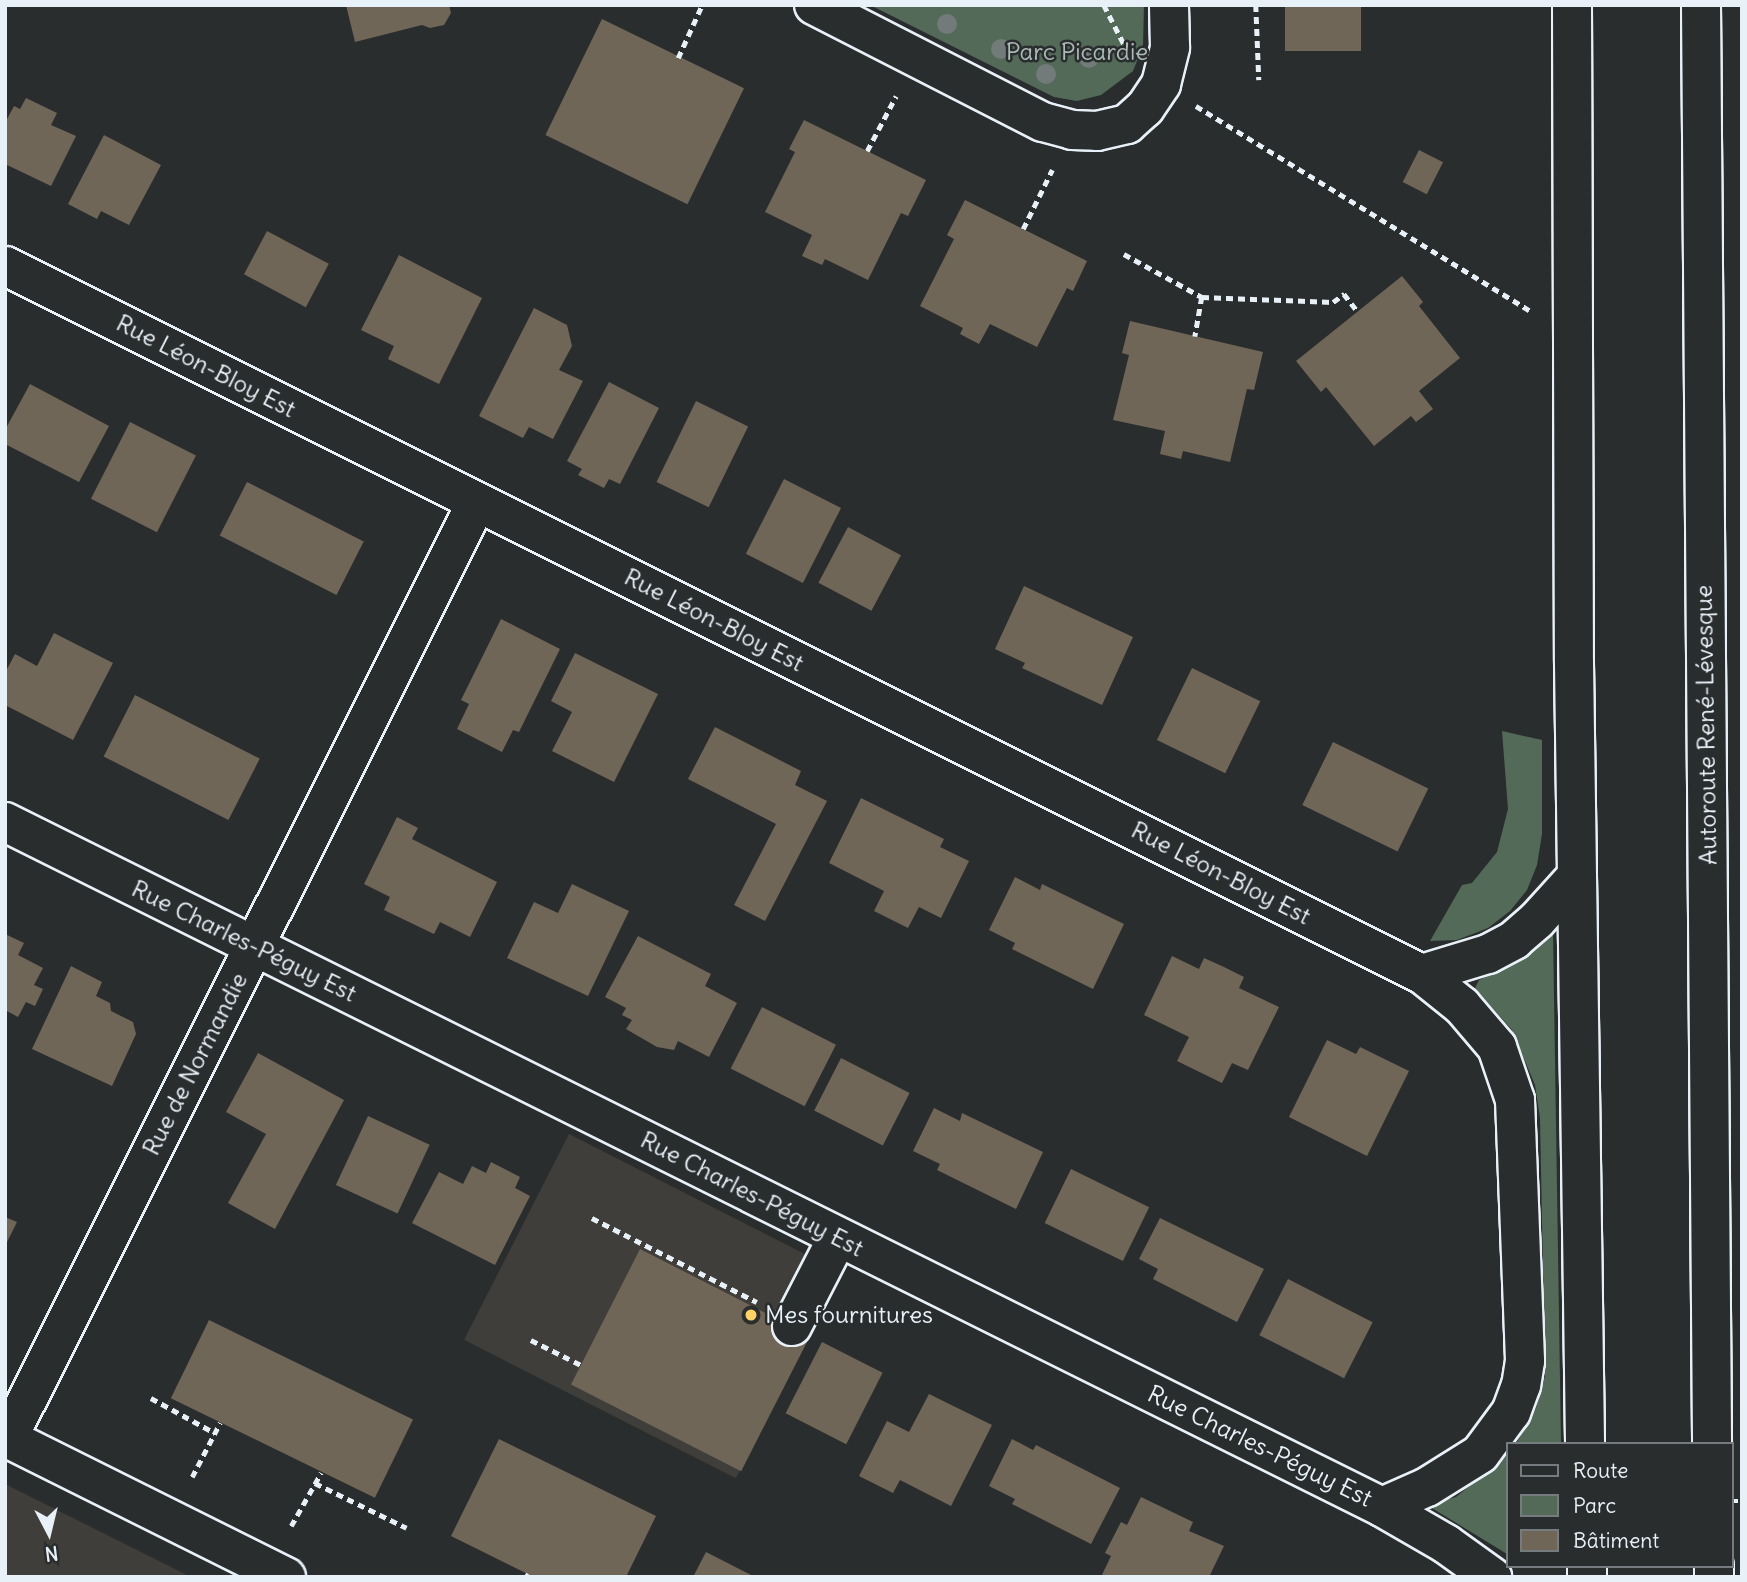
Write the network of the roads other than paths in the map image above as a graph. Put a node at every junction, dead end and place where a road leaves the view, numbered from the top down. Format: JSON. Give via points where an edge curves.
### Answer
{"nodes":[{"id":1,"x":814,"y":5,"type":"edge"},
{"id":2,"x":1169,"y":5,"type":"edge"},
{"id":3,"x":1572,"y":5,"type":"edge"},
{"id":4,"x":1701,"y":5,"type":"edge"},
{"id":5,"x":5,"y":266,"type":"edge"},
{"id":6,"x":477,"y":502,"type":"junction"},
{"id":7,"x":5,"y":822,"type":"edge"},
{"id":8,"x":1576,"y":877,"type":"junction"},
{"id":9,"x":254,"y":946,"type":"junction"},
{"id":10,"x":1422,"y":974,"type":"junction"},
{"id":11,"x":838,"y":1237,"type":"junction"},
{"id":12,"x":793,"y":1324,"type":"road end"},
{"id":13,"x":6,"y":1438,"type":"edge"},
{"id":14,"x":1585,"y":1442,"type":"edge"},
{"id":15,"x":1712,"y":1442,"type":"edge"},
{"id":16,"x":1382,"y":1507,"type":"junction"},
{"id":17,"x":286,"y":1577,"type":"edge"},
{"id":18,"x":1492,"y":1577,"type":"edge"}],
"edges":[{"from":1,"to":2,"type":"main road","via":[[1043,122],[1072,130],[1115,129],[1145,108],[1166,71]]},
{"from":3,"to":8,"type":"main road"},
{"from":4,"to":15,"type":"main road","name":"Autoroute René-Lévesque"},
{"from":5,"to":6,"type":"main road","name":"Rue Léon-Bloy Est"},
{"from":6,"to":9,"type":"main road","name":"Rue de Normandie"},
{"from":6,"to":10,"type":"main road","name":"Rue Léon-Bloy Est"},
{"from":7,"to":9,"type":"main road","name":"Rue Charles-Péguy Est"},
{"from":8,"to":10,"type":"main road","via":[[1514,940],[1477,958]]},
{"from":8,"to":14,"type":"main road"},
{"from":9,"to":11,"type":"main road","name":"Rue Charles-Péguy Est"},
{"from":9,"to":13,"type":"main road","name":"Rue de Normandie"},
{"from":10,"to":16,"type":"main road","name":"Rue Léon-Bloy Est","via":[[1481,1026],[1501,1056],[1516,1100],[1525,1362],[1511,1412],[1480,1454],[1427,1487]]},
{"from":11,"to":12,"type":"main road"},
{"from":11,"to":16,"type":"main road","name":"Rue Charles-Péguy Est"},
{"from":13,"to":17,"type":"main road"},
{"from":16,"to":18,"type":"main road","name":"Rue Charles-Péguy Est"}]}
